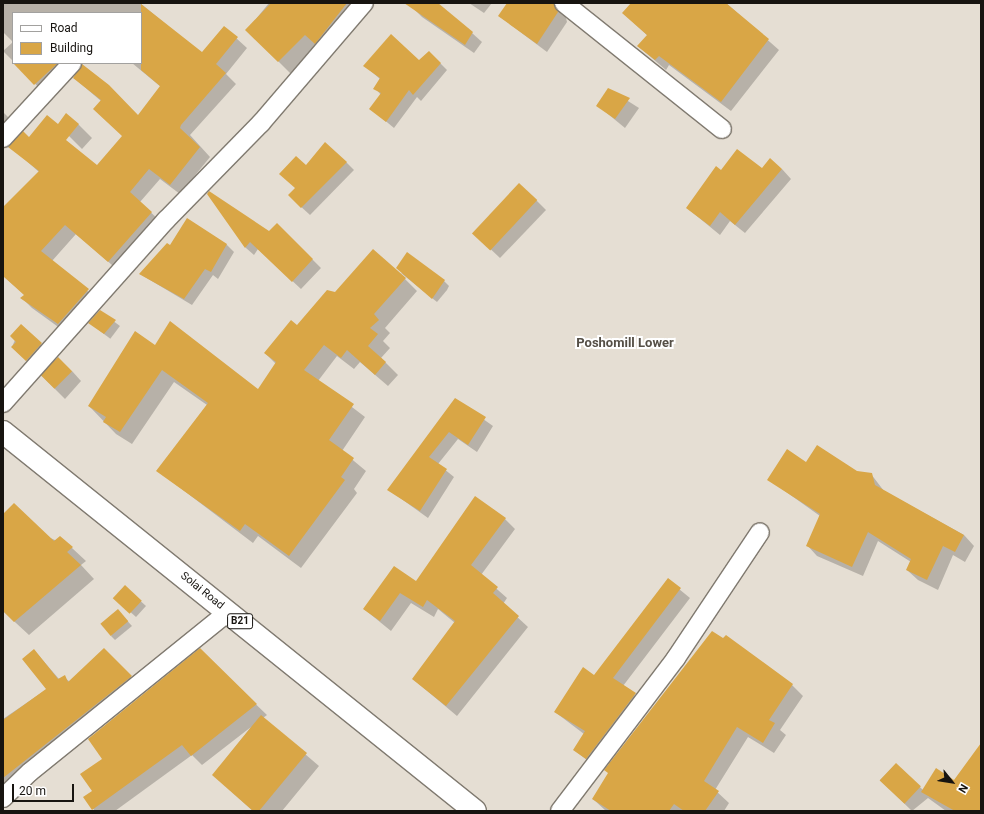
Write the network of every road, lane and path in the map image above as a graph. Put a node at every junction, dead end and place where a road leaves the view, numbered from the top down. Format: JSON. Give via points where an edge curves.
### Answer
{"nodes":[{"id":1,"x":364,"y":3,"type":"edge"},
{"id":2,"x":564,"y":3,"type":"edge"},
{"id":3,"x":71,"y":64,"type":"edge"},
{"id":4,"x":722,"y":129,"type":"dead end"},
{"id":5,"x":3,"y":138,"type":"edge"},
{"id":6,"x":3,"y":403,"type":"edge"},
{"id":7,"x":3,"y":432,"type":"edge"},
{"id":8,"x":760,"y":532,"type":"dead end"},
{"id":9,"x":228,"y":612,"type":"junction"},
{"id":10,"x":3,"y":798,"type":"edge"},
{"id":11,"x":475,"y":811,"type":"edge"},
{"id":12,"x":560,"y":811,"type":"edge"}],
"edges":[{"from":1,"to":6,"type":"street","via":[[261,123],[166,220]]},
{"from":2,"to":4,"type":"street"},
{"from":3,"to":5,"type":"street"},
{"from":7,"to":9,"type":"highway","name":"Solai Road","number":"B21"},
{"from":8,"to":12,"type":"street","via":[[676,658]]},
{"from":9,"to":10,"type":"street","via":[[30,772]]},
{"from":9,"to":11,"type":"highway","name":"Solai Road","number":"B21"}]}
